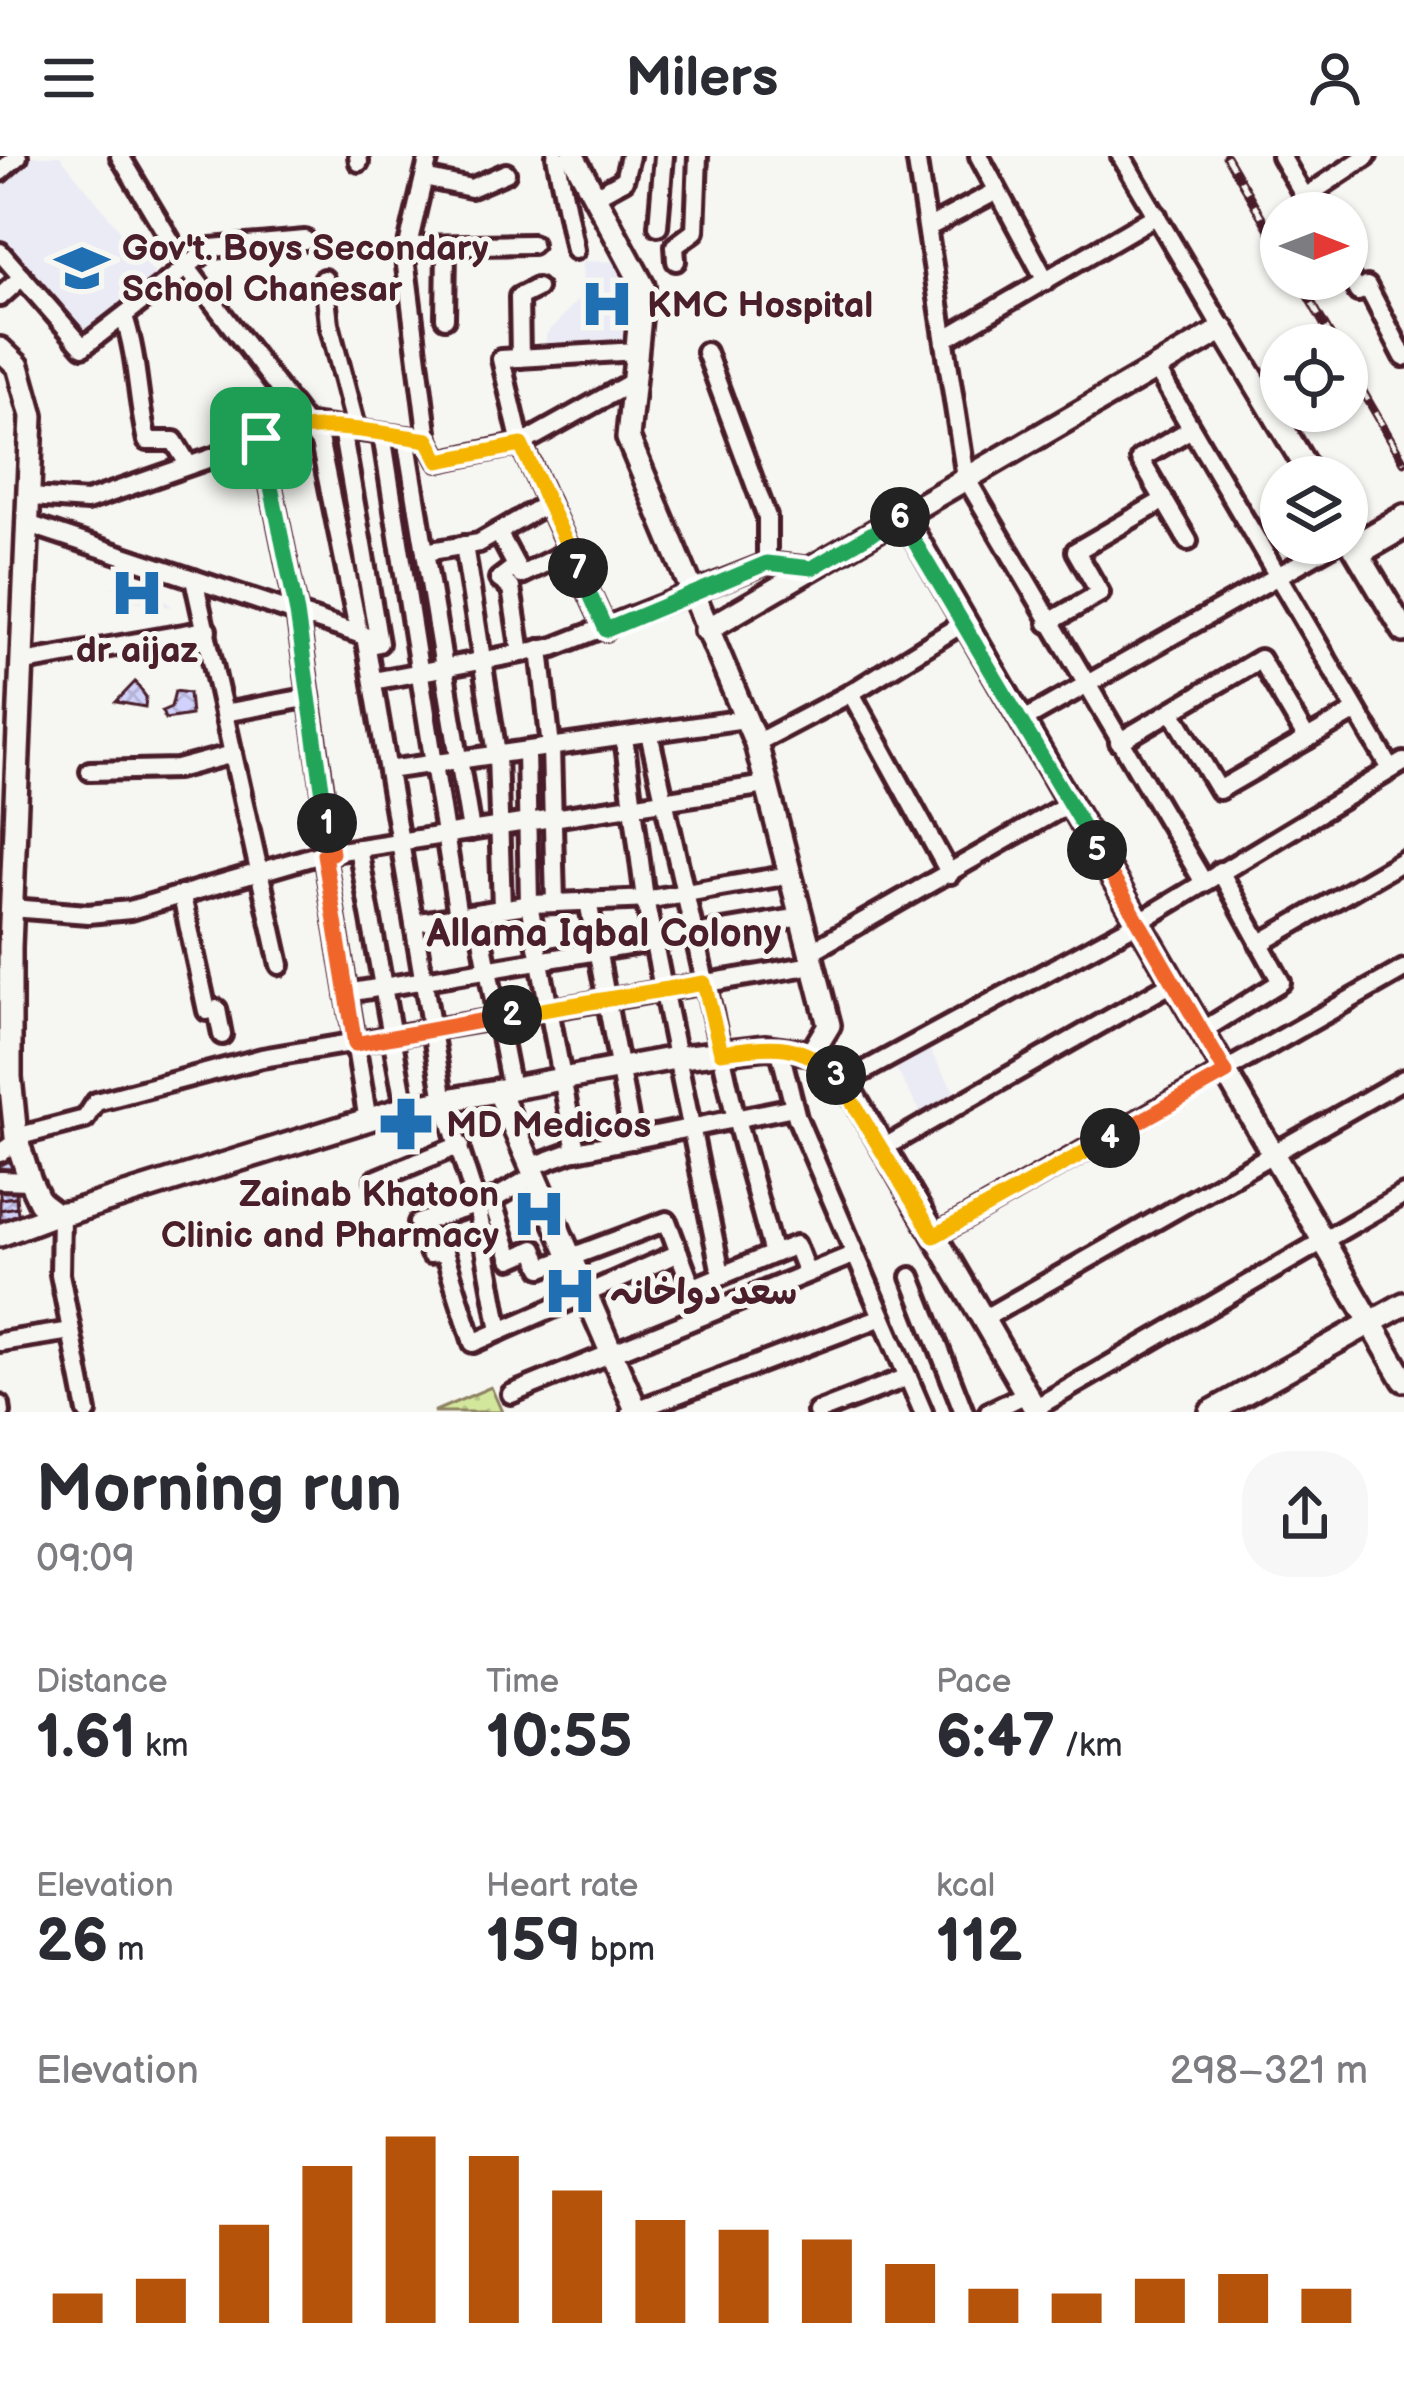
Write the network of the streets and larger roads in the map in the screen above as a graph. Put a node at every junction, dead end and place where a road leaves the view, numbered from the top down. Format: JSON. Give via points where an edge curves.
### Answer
{"nodes":[{"id":1,"x":18,"y":156,"type":"edge"},
{"id":2,"x":120,"y":156,"type":"edge"},
{"id":3,"x":429,"y":156,"type":"edge"},
{"id":4,"x":556,"y":156,"type":"edge"},
{"id":5,"x":573,"y":156,"type":"edge"},
{"id":6,"x":630,"y":156,"type":"edge"},
{"id":7,"x":664,"y":156,"type":"edge"},
{"id":8,"x":698,"y":156,"type":"edge"},
{"id":9,"x":916,"y":156,"type":"edge"},
{"id":10,"x":980,"y":156,"type":"edge"},
{"id":11,"x":1121,"y":156,"type":"edge"},
{"id":12,"x":1281,"y":156,"type":"edge"},
{"id":13,"x":1323,"y":156,"type":"edge"},
{"id":14,"x":1367,"y":156,"type":"edge"},
{"id":15,"x":0,"y":172,"type":"edge"},
{"id":16,"x":506,"y":173,"type":"dead end"},
{"id":17,"x":1336,"y":175,"type":"junction"},
{"id":18,"x":424,"y":178,"type":"junction"},
{"id":19,"x":997,"y":191,"type":"junction"},
{"id":20,"x":1302,"y":192,"type":"edge"},
{"id":21,"x":1321,"y":192,"type":"edge"},
{"id":22,"x":595,"y":196,"type":"junction"},
{"id":23,"x":1157,"y":215,"type":"junction"},
{"id":24,"x":658,"y":226,"type":"dead end"},
{"id":25,"x":931,"y":226,"type":"junction"},
{"id":26,"x":305,"y":240,"type":"dead end"},
{"id":27,"x":532,"y":244,"type":"dead end"},
{"id":28,"x":408,"y":247,"type":"junction"},
{"id":29,"x":446,"y":248,"type":"junction"},
{"id":30,"x":575,"y":250,"type":"dead end"},
{"id":31,"x":0,"y":251,"type":"edge"},
{"id":32,"x":676,"y":261,"type":"dead end"},
{"id":33,"x":185,"y":265,"type":"junction"},
{"id":34,"x":22,"y":277,"type":"junction"},
{"id":35,"x":324,"y":279,"type":"dead end"},
{"id":36,"x":1046,"y":281,"type":"junction"},
{"id":37,"x":537,"y":287,"type":"dead end"},
{"id":38,"x":1368,"y":288,"type":"edge"},
{"id":39,"x":0,"y":297,"type":"edge"},
{"id":40,"x":124,"y":317,"type":"junction"},
{"id":41,"x":445,"y":318,"type":"dead end"},
{"id":42,"x":1223,"y":328,"type":"junction"},
{"id":43,"x":948,"y":338,"type":"junction"},
{"id":44,"x":0,"y":349,"type":"edge"},
{"id":45,"x":637,"y":350,"type":"junction"},
{"id":46,"x":706,"y":352,"type":"dead end"},
{"id":47,"x":1404,"y":357,"type":"edge"},
{"id":48,"x":520,"y":358,"type":"junction"},
{"id":49,"x":1156,"y":368,"type":"junction"},
{"id":50,"x":634,"y":381,"type":"junction"},
{"id":51,"x":309,"y":424,"type":"junction"},
{"id":52,"x":1191,"y":429,"type":"junction"},
{"id":53,"x":349,"y":430,"type":"junction"},
{"id":54,"x":382,"y":434,"type":"junction"},
{"id":55,"x":406,"y":437,"type":"junction"},
{"id":56,"x":261,"y":438,"type":"junction"},
{"id":57,"x":428,"y":440,"type":"junction"},
{"id":58,"x":521,"y":445,"type":"junction"},
{"id":59,"x":1299,"y":456,"type":"edge"},
{"id":60,"x":188,"y":464,"type":"junction"},
{"id":61,"x":966,"y":478,"type":"junction"},
{"id":62,"x":32,"y":497,"type":"junction"},
{"id":63,"x":1164,"y":500,"type":"junction"},
{"id":64,"x":548,"y":503,"type":"junction"},
{"id":65,"x":1404,"y":514,"type":"edge"},
{"id":66,"x":903,"y":515,"type":"junction"},
{"id":67,"x":32,"y":525,"type":"junction"},
{"id":68,"x":1404,"y":530,"type":"edge"},
{"id":69,"x":497,"y":532,"type":"junction"},
{"id":70,"x":1368,"y":532,"type":"edge"},
{"id":71,"x":1368,"y":538,"type":"edge"},
{"id":72,"x":1189,"y":541,"type":"dead end"},
{"id":73,"x":464,"y":545,"type":"junction"},
{"id":74,"x":570,"y":550,"type":"junction"},
{"id":75,"x":425,"y":551,"type":"junction"},
{"id":76,"x":767,"y":563,"type":"junction"},
{"id":77,"x":1303,"y":564,"type":"edge"},
{"id":78,"x":1362,"y":564,"type":"edge"},
{"id":79,"x":516,"y":566,"type":"junction"},
{"id":80,"x":812,"y":568,"type":"junction"},
{"id":81,"x":1276,"y":577,"type":"junction"},
{"id":82,"x":194,"y":579,"type":"junction"},
{"id":83,"x":692,"y":594,"type":"junction"},
{"id":84,"x":297,"y":613,"type":"junction"},
{"id":85,"x":965,"y":622,"type":"junction"},
{"id":86,"x":1048,"y":623,"type":"junction"},
{"id":87,"x":207,"y":629,"type":"junction"},
{"id":88,"x":706,"y":629,"type":"junction"},
{"id":89,"x":606,"y":630,"type":"junction"},
{"id":90,"x":1404,"y":631,"type":"edge"},
{"id":91,"x":363,"y":640,"type":"junction"},
{"id":92,"x":540,"y":649,"type":"junction"},
{"id":93,"x":521,"y":653,"type":"junction"},
{"id":94,"x":483,"y":660,"type":"junction"},
{"id":95,"x":25,"y":662,"type":"junction"},
{"id":96,"x":445,"y":667,"type":"junction"},
{"id":97,"x":424,"y":671,"type":"junction"},
{"id":98,"x":373,"y":681,"type":"junction"},
{"id":99,"x":1084,"y":686,"type":"junction"},
{"id":100,"x":851,"y":693,"type":"junction"},
{"id":101,"x":306,"y":698,"type":"junction"},
{"id":102,"x":1172,"y":711,"type":"junction"},
{"id":103,"x":1356,"y":711,"type":"junction"},
{"id":104,"x":224,"y":713,"type":"junction"},
{"id":105,"x":745,"y":719,"type":"junction"},
{"id":106,"x":1022,"y":721,"type":"junction"},
{"id":107,"x":649,"y":733,"type":"junction"},
{"id":108,"x":624,"y":736,"type":"junction"},
{"id":109,"x":1307,"y":739,"type":"junction"},
{"id":110,"x":1119,"y":742,"type":"junction"},
{"id":111,"x":756,"y":743,"type":"junction"},
{"id":112,"x":551,"y":747,"type":"junction"},
{"id":113,"x":526,"y":751,"type":"junction"},
{"id":114,"x":232,"y":754,"type":"junction"},
{"id":115,"x":497,"y":754,"type":"junction"},
{"id":116,"x":460,"y":760,"type":"junction"},
{"id":117,"x":438,"y":763,"type":"junction"},
{"id":118,"x":1398,"y":766,"type":"edge"},
{"id":119,"x":388,"y":770,"type":"junction"},
{"id":120,"x":90,"y":771,"type":"dead end"},
{"id":121,"x":766,"y":785,"type":"junction"},
{"id":122,"x":664,"y":801,"type":"junction"},
{"id":123,"x":1070,"y":803,"type":"junction"},
{"id":124,"x":630,"y":806,"type":"junction"},
{"id":125,"x":554,"y":818,"type":"junction"},
{"id":126,"x":528,"y":822,"type":"junction"},
{"id":127,"x":500,"y":826,"type":"junction"},
{"id":128,"x":471,"y":831,"type":"junction"},
{"id":129,"x":447,"y":835,"type":"junction"},
{"id":130,"x":400,"y":842,"type":"junction"},
{"id":131,"x":358,"y":848,"type":"junction"},
{"id":132,"x":328,"y":853,"type":"junction"},
{"id":133,"x":1404,"y":860,"type":"edge"},
{"id":134,"x":1220,"y":871,"type":"junction"},
{"id":135,"x":257,"y":872,"type":"junction"},
{"id":136,"x":950,"y":874,"type":"junction"},
{"id":137,"x":790,"y":875,"type":"junction"},
{"id":138,"x":1203,"y":881,"type":"junction"},
{"id":139,"x":685,"y":893,"type":"junction"},
{"id":140,"x":182,"y":896,"type":"junction"},
{"id":141,"x":645,"y":899,"type":"junction"},
{"id":142,"x":587,"y":901,"type":"junction"},
{"id":143,"x":555,"y":903,"type":"junction"},
{"id":144,"x":529,"y":904,"type":"junction"},
{"id":145,"x":11,"y":908,"type":"junction"},
{"id":146,"x":502,"y":908,"type":"junction"},
{"id":147,"x":468,"y":914,"type":"junction"},
{"id":148,"x":801,"y":917,"type":"junction"},
{"id":149,"x":1139,"y":922,"type":"junction"},
{"id":150,"x":414,"y":923,"type":"junction"},
{"id":151,"x":694,"y":935,"type":"junction"},
{"id":152,"x":654,"y":941,"type":"junction"},
{"id":153,"x":1258,"y":944,"type":"junction"},
{"id":154,"x":597,"y":951,"type":"junction"},
{"id":155,"x":811,"y":958,"type":"junction"},
{"id":156,"x":539,"y":960,"type":"junction"},
{"id":157,"x":280,"y":964,"type":"dead end"},
{"id":158,"x":488,"y":969,"type":"junction"},
{"id":159,"x":1404,"y":969,"type":"edge"},
{"id":160,"x":424,"y":980,"type":"junction"},
{"id":161,"x":1174,"y":982,"type":"junction"},
{"id":162,"x":704,"y":983,"type":"junction"},
{"id":163,"x":382,"y":987,"type":"junction"},
{"id":164,"x":664,"y":990,"type":"junction"},
{"id":165,"x":347,"y":993,"type":"junction"},
{"id":166,"x":606,"y":1000,"type":"junction"},
{"id":167,"x":548,"y":1009,"type":"junction"},
{"id":168,"x":497,"y":1018,"type":"junction"},
{"id":169,"x":432,"y":1029,"type":"junction"},
{"id":170,"x":1202,"y":1031,"type":"junction"},
{"id":171,"x":222,"y":1035,"type":"dead end"},
{"id":172,"x":390,"y":1037,"type":"junction"},
{"id":173,"x":355,"y":1044,"type":"junction"},
{"id":174,"x":779,"y":1047,"type":"junction"},
{"id":175,"x":721,"y":1052,"type":"junction"},
{"id":176,"x":812,"y":1053,"type":"junction"},
{"id":177,"x":676,"y":1058,"type":"junction"},
{"id":178,"x":619,"y":1068,"type":"junction"},
{"id":179,"x":1226,"y":1073,"type":"junction"},
{"id":180,"x":1404,"y":1078,"type":"edge"},
{"id":181,"x":561,"y":1079,"type":"junction"},
{"id":182,"x":844,"y":1082,"type":"junction"},
{"id":183,"x":505,"y":1089,"type":"junction"},
{"id":184,"x":444,"y":1101,"type":"junction"},
{"id":185,"x":794,"y":1107,"type":"junction"},
{"id":186,"x":405,"y":1108,"type":"junction"},
{"id":187,"x":736,"y":1119,"type":"junction"},
{"id":188,"x":368,"y":1120,"type":"junction"},
{"id":189,"x":691,"y":1128,"type":"junction"},
{"id":190,"x":632,"y":1140,"type":"junction"},
{"id":191,"x":11,"y":1144,"type":"edge"},
{"id":192,"x":460,"y":1145,"type":"junction"},
{"id":193,"x":883,"y":1148,"type":"junction"},
{"id":194,"x":576,"y":1151,"type":"junction"},
{"id":195,"x":1274,"y":1154,"type":"junction"},
{"id":196,"x":532,"y":1171,"type":"junction"},
{"id":197,"x":0,"y":1180,"type":"edge"},
{"id":198,"x":375,"y":1180,"type":"dead end"},
{"id":199,"x":30,"y":1181,"type":"junction"},
{"id":200,"x":1404,"y":1194,"type":"edge"},
{"id":201,"x":485,"y":1203,"type":"junction"},
{"id":202,"x":58,"y":1214,"type":"junction"},
{"id":203,"x":0,"y":1235,"type":"edge"},
{"id":204,"x":934,"y":1236,"type":"junction"},
{"id":205,"x":1324,"y":1242,"type":"junction"},
{"id":206,"x":679,"y":1252,"type":"junction"},
{"id":207,"x":773,"y":1254,"type":"junction"},
{"id":208,"x":855,"y":1254,"type":"junction"},
{"id":209,"x":573,"y":1258,"type":"junction"},
{"id":210,"x":721,"y":1274,"type":"junction"},
{"id":211,"x":807,"y":1274,"type":"junction"},
{"id":212,"x":911,"y":1276,"type":"dead end"},
{"id":213,"x":587,"y":1292,"type":"junction"},
{"id":214,"x":1404,"y":1304,"type":"edge"},
{"id":215,"x":882,"y":1317,"type":"junction"},
{"id":216,"x":983,"y":1319,"type":"junction"},
{"id":217,"x":1371,"y":1323,"type":"junction"},
{"id":218,"x":71,"y":1331,"type":"junction"},
{"id":219,"x":500,"y":1331,"type":"junction"},
{"id":220,"x":0,"y":1342,"type":"edge"},
{"id":221,"x":612,"y":1352,"type":"junction"},
{"id":222,"x":908,"y":1377,"type":"junction"},
{"id":223,"x":1404,"y":1380,"type":"edge"},
{"id":224,"x":511,"y":1394,"type":"dead end"},
{"id":225,"x":1033,"y":1405,"type":"edge"},
{"id":226,"x":635,"y":1411,"type":"edge"},
{"id":227,"x":87,"y":1412,"type":"edge"},
{"id":228,"x":818,"y":1412,"type":"edge"},
{"id":229,"x":922,"y":1412,"type":"edge"},
{"id":230,"x":964,"y":1412,"type":"edge"},
{"id":231,"x":989,"y":1412,"type":"edge"},
{"id":232,"x":1211,"y":1412,"type":"edge"}],
"edges":[{"from":1,"to":15,"type":"street"},
{"from":2,"to":33,"type":"street"},
{"from":3,"to":18,"type":"street"},
{"from":4,"to":30,"type":"street"},
{"from":5,"to":22,"type":"street"},
{"from":6,"to":22,"type":"street","via":[[624,180]]},
{"from":7,"to":24,"type":"street"},
{"from":8,"to":32,"type":"street","via":[[695,231],[674,247]]},
{"from":9,"to":25,"type":"street"},
{"from":10,"to":19,"type":"street"},
{"from":11,"to":23,"type":"street"},
{"from":12,"to":20,"type":"street"},
{"from":13,"to":17,"type":"street"},
{"from":14,"to":17,"type":"street"},
{"from":16,"to":18,"type":"street","via":[[471,188]]},
{"from":17,"to":21,"type":"street"},
{"from":18,"to":28,"type":"street"},
{"from":19,"to":25,"type":"street"},
{"from":19,"to":36,"type":"street"},
{"from":22,"to":45,"type":"street","via":[[643,286]]},
{"from":23,"to":36,"type":"street"},
{"from":23,"to":42,"type":"street"},
{"from":25,"to":43,"type":"street"},
{"from":26,"to":33,"type":"street","via":[[211,248]]},
{"from":27,"to":29,"type":"street"},
{"from":28,"to":29,"type":"street"},
{"from":28,"to":57,"type":"street"},
{"from":29,"to":41,"type":"street"},
{"from":31,"to":34,"type":"street"},
{"from":33,"to":40,"type":"street"},
{"from":33,"to":51,"type":"street"},
{"from":34,"to":39,"type":"street"},
{"from":34,"to":40,"type":"street","via":[[83,347]]},
{"from":35,"to":53,"type":"street"},
{"from":36,"to":43,"type":"street"},
{"from":37,"to":48,"type":"street","via":[[519,297]]},
{"from":38,"to":47,"type":"street"},
{"from":40,"to":60,"type":"street","via":[[147,441],[174,441]]},
{"from":42,"to":49,"type":"street"},
{"from":42,"to":59,"type":"street"},
{"from":43,"to":61,"type":"street"},
{"from":44,"to":62,"type":"street","via":[[28,388]]},
{"from":45,"to":48,"type":"street"},
{"from":45,"to":50,"type":"street"},
{"from":46,"to":76,"type":"street","via":[[767,517]]},
{"from":48,"to":58,"type":"street","via":[[501,359]]},
{"from":49,"to":52,"type":"street"},
{"from":49,"to":61,"type":"street"},
{"from":50,"to":58,"type":"street"},
{"from":50,"to":83,"type":"street","via":[[628,438]]},
{"from":51,"to":53,"type":"street"},
{"from":51,"to":56,"type":"street"},
{"from":51,"to":91,"type":"street","via":[[320,443]]},
{"from":52,"to":63,"type":"street","via":[[1140,459]]},
{"from":52,"to":81,"type":"street"},
{"from":53,"to":54,"type":"street"},
{"from":53,"to":91,"type":"street","via":[[380,643]]},
{"from":54,"to":55,"type":"street"},
{"from":54,"to":97,"type":"street"},
{"from":55,"to":57,"type":"street"},
{"from":55,"to":75,"type":"street"},
{"from":56,"to":60,"type":"street"},
{"from":56,"to":84,"type":"street"},
{"from":57,"to":58,"type":"street","via":[[439,461]]},
{"from":58,"to":64,"type":"street"},
{"from":60,"to":62,"type":"street","via":[[87,501]]},
{"from":61,"to":66,"type":"street"},
{"from":61,"to":86,"type":"street"},
{"from":62,"to":67,"type":"street"},
{"from":63,"to":72,"type":"street"},
{"from":63,"to":86,"type":"street","via":[[1076,551],[1100,592]]},
{"from":64,"to":69,"type":"street"},
{"from":64,"to":74,"type":"street"},
{"from":65,"to":70,"type":"street"},
{"from":66,"to":80,"type":"street"},
{"from":66,"to":85,"type":"street"},
{"from":67,"to":82,"type":"street"},
{"from":67,"to":95,"type":"street"},
{"from":68,"to":71,"type":"street"},
{"from":69,"to":73,"type":"street"},
{"from":69,"to":79,"type":"street"},
{"from":73,"to":75,"type":"street"},
{"from":73,"to":94,"type":"street"},
{"from":74,"to":79,"type":"street","via":[[521,575]]},
{"from":74,"to":89,"type":"street"},
{"from":75,"to":96,"type":"street"},
{"from":76,"to":80,"type":"street"},
{"from":76,"to":83,"type":"street"},
{"from":77,"to":81,"type":"street"},
{"from":78,"to":90,"type":"street"},
{"from":79,"to":93,"type":"street","via":[[499,579],[511,588]]},
{"from":80,"to":88,"type":"street"},
{"from":81,"to":99,"type":"street"},
{"from":81,"to":103,"type":"street"},
{"from":82,"to":84,"type":"street"},
{"from":82,"to":87,"type":"street"},
{"from":83,"to":88,"type":"street"},
{"from":83,"to":89,"type":"street"},
{"from":84,"to":91,"type":"street"},
{"from":84,"to":101,"type":"street"},
{"from":85,"to":100,"type":"street"},
{"from":85,"to":106,"type":"street"},
{"from":86,"to":99,"type":"street"},
{"from":87,"to":95,"type":"street"},
{"from":87,"to":104,"type":"street"},
{"from":88,"to":105,"type":"street"},
{"from":89,"to":92,"type":"street"},
{"from":91,"to":98,"type":"street"},
{"from":92,"to":93,"type":"street"},
{"from":92,"to":112,"type":"street"},
{"from":93,"to":94,"type":"street"},
{"from":94,"to":96,"type":"street"},
{"from":94,"to":115,"type":"street"},
{"from":95,"to":145,"type":"street"},
{"from":96,"to":97,"type":"street"},
{"from":96,"to":116,"type":"street"},
{"from":97,"to":98,"type":"street"},
{"from":97,"to":117,"type":"street"},
{"from":98,"to":119,"type":"street"},
{"from":99,"to":106,"type":"street"},
{"from":99,"to":110,"type":"street"},
{"from":100,"to":111,"type":"street"},
{"from":100,"to":136,"type":"street"},
{"from":101,"to":104,"type":"street"},
{"from":101,"to":132,"type":"street"},
{"from":102,"to":109,"type":"street","via":[[1219,790]]},
{"from":102,"to":109,"type":"street","via":[[1260,659]]},
{"from":102,"to":110,"type":"street"},
{"from":103,"to":109,"type":"street"},
{"from":103,"to":118,"type":"street"},
{"from":104,"to":114,"type":"street"},
{"from":105,"to":107,"type":"street"},
{"from":105,"to":111,"type":"street"},
{"from":106,"to":123,"type":"street"},
{"from":107,"to":108,"type":"street"},
{"from":107,"to":122,"type":"street"},
{"from":108,"to":112,"type":"street"},
{"from":108,"to":124,"type":"street"},
{"from":110,"to":138,"type":"street"},
{"from":111,"to":121,"type":"street"},
{"from":112,"to":113,"type":"street"},
{"from":112,"to":125,"type":"street"},
{"from":113,"to":115,"type":"street"},
{"from":113,"to":126,"type":"street"},
{"from":114,"to":120,"type":"street","via":[[177,769]]},
{"from":114,"to":135,"type":"street"},
{"from":115,"to":116,"type":"street"},
{"from":115,"to":127,"type":"street"},
{"from":116,"to":117,"type":"street"},
{"from":116,"to":128,"type":"street"},
{"from":117,"to":119,"type":"street"},
{"from":117,"to":129,"type":"street"},
{"from":118,"to":134,"type":"street"},
{"from":119,"to":130,"type":"street"},
{"from":121,"to":122,"type":"street"},
{"from":121,"to":137,"type":"street"},
{"from":122,"to":124,"type":"street"},
{"from":122,"to":139,"type":"street"},
{"from":123,"to":136,"type":"street"},
{"from":123,"to":149,"type":"street"},
{"from":124,"to":125,"type":"street"},
{"from":124,"to":141,"type":"street"},
{"from":125,"to":126,"type":"street"},
{"from":125,"to":143,"type":"street"},
{"from":126,"to":127,"type":"street"},
{"from":126,"to":144,"type":"street"},
{"from":127,"to":128,"type":"street"},
{"from":127,"to":146,"type":"street"},
{"from":128,"to":129,"type":"street"},
{"from":129,"to":130,"type":"street"},
{"from":129,"to":147,"type":"street"},
{"from":130,"to":131,"type":"street"},
{"from":130,"to":150,"type":"street"},
{"from":131,"to":132,"type":"street"},
{"from":131,"to":163,"type":"street"},
{"from":132,"to":135,"type":"street"},
{"from":132,"to":165,"type":"street"},
{"from":133,"to":153,"type":"street"},
{"from":134,"to":138,"type":"street"},
{"from":134,"to":153,"type":"street"},
{"from":135,"to":140,"type":"street"},
{"from":135,"to":157,"type":"street"},
{"from":136,"to":155,"type":"street"},
{"from":137,"to":139,"type":"street"},
{"from":137,"to":148,"type":"street"},
{"from":138,"to":149,"type":"street"},
{"from":139,"to":141,"type":"street"},
{"from":139,"to":151,"type":"street"},
{"from":140,"to":145,"type":"street","via":[[88,914]]},
{"from":140,"to":171,"type":"street","via":[[207,1011],[217,1009]]},
{"from":141,"to":142,"type":"street"},
{"from":141,"to":152,"type":"street"},
{"from":142,"to":143,"type":"street"},
{"from":142,"to":154,"type":"street"},
{"from":143,"to":144,"type":"street"},
{"from":144,"to":146,"type":"street"},
{"from":144,"to":156,"type":"street"},
{"from":145,"to":191,"type":"street"},
{"from":146,"to":147,"type":"street"},
{"from":147,"to":150,"type":"street"},
{"from":147,"to":158,"type":"street"},
{"from":148,"to":151,"type":"street"},
{"from":148,"to":155,"type":"street"},
{"from":149,"to":161,"type":"street"},
{"from":149,"to":182,"type":"street"},
{"from":150,"to":160,"type":"street"},
{"from":151,"to":152,"type":"street"},
{"from":151,"to":162,"type":"street"},
{"from":152,"to":154,"type":"street"},
{"from":152,"to":164,"type":"street"},
{"from":153,"to":170,"type":"street","via":[[1281,982]]},
{"from":154,"to":156,"type":"street"},
{"from":154,"to":166,"type":"street"},
{"from":155,"to":162,"type":"street"},
{"from":155,"to":176,"type":"street","via":[[829,1025]]},
{"from":156,"to":158,"type":"street"},
{"from":156,"to":167,"type":"street"},
{"from":158,"to":160,"type":"street"},
{"from":158,"to":168,"type":"street"},
{"from":159,"to":179,"type":"street"},
{"from":160,"to":163,"type":"street"},
{"from":160,"to":169,"type":"street"},
{"from":161,"to":170,"type":"street"},
{"from":161,"to":193,"type":"street"},
{"from":162,"to":164,"type":"street"},
{"from":162,"to":175,"type":"street"},
{"from":163,"to":165,"type":"street"},
{"from":163,"to":172,"type":"street"},
{"from":164,"to":166,"type":"street"},
{"from":164,"to":177,"type":"street"},
{"from":165,"to":173,"type":"street"},
{"from":166,"to":167,"type":"street"},
{"from":166,"to":178,"type":"street"},
{"from":167,"to":168,"type":"street"},
{"from":167,"to":181,"type":"street"},
{"from":168,"to":169,"type":"street"},
{"from":168,"to":183,"type":"street"},
{"from":169,"to":172,"type":"street"},
{"from":169,"to":184,"type":"street"},
{"from":170,"to":179,"type":"street"},
{"from":172,"to":173,"type":"street"},
{"from":172,"to":186,"type":"street"},
{"from":173,"to":188,"type":"street"},
{"from":173,"to":191,"type":"street","via":[[157,1084],[96,1102],[85,1119]]},
{"from":174,"to":175,"type":"street"},
{"from":174,"to":176,"type":"street"},
{"from":174,"to":185,"type":"street"},
{"from":175,"to":177,"type":"street"},
{"from":175,"to":187,"type":"street"},
{"from":176,"to":182,"type":"street"},
{"from":177,"to":178,"type":"street"},
{"from":177,"to":189,"type":"street"},
{"from":178,"to":181,"type":"street"},
{"from":178,"to":190,"type":"street"},
{"from":179,"to":195,"type":"street"},
{"from":179,"to":204,"type":"street"},
{"from":180,"to":195,"type":"street"},
{"from":181,"to":183,"type":"street"},
{"from":181,"to":194,"type":"street"},
{"from":182,"to":193,"type":"street"},
{"from":183,"to":184,"type":"street"},
{"from":183,"to":196,"type":"street"},
{"from":184,"to":186,"type":"street"},
{"from":184,"to":192,"type":"street"},
{"from":185,"to":187,"type":"street"},
{"from":185,"to":208,"type":"street"},
{"from":186,"to":188,"type":"street"},
{"from":187,"to":189,"type":"street"},
{"from":187,"to":207,"type":"street"},
{"from":188,"to":202,"type":"street"},
{"from":189,"to":190,"type":"street"},
{"from":189,"to":210,"type":"street"},
{"from":190,"to":194,"type":"street"},
{"from":191,"to":199,"type":"street"},
{"from":192,"to":198,"type":"street"},
{"from":192,"to":201,"type":"street"},
{"from":193,"to":204,"type":"street"},
{"from":194,"to":196,"type":"street"},
{"from":195,"to":205,"type":"street"},
{"from":195,"to":216,"type":"street"},
{"from":196,"to":201,"type":"street"},
{"from":196,"to":209,"type":"street"},
{"from":197,"to":199,"type":"street"},
{"from":199,"to":202,"type":"street"},
{"from":200,"to":205,"type":"street"},
{"from":201,"to":209,"type":"street","via":[[511,1258],[534,1249],[542,1268]]},
{"from":201,"to":219,"type":"street"},
{"from":201,"to":219,"type":"street","via":[[418,1222],[430,1254],[444,1252],[473,1343]]},
{"from":202,"to":203,"type":"street"},
{"from":202,"to":218,"type":"street"},
{"from":204,"to":216,"type":"street"},
{"from":205,"to":217,"type":"street"},
{"from":205,"to":225,"type":"street"},
{"from":206,"to":209,"type":"street","via":[[667,1221]]},
{"from":206,"to":210,"type":"street","via":[[692,1288]]},
{"from":206,"to":213,"type":"street"},
{"from":207,"to":210,"type":"street"},
{"from":207,"to":211,"type":"street","via":[[796,1245]]},
{"from":208,"to":211,"type":"street"},
{"from":208,"to":215,"type":"street"},
{"from":209,"to":213,"type":"street"},
{"from":211,"to":221,"type":"street"},
{"from":212,"to":230,"type":"street"},
{"from":213,"to":219,"type":"street"},
{"from":213,"to":221,"type":"street"},
{"from":214,"to":217,"type":"street"},
{"from":215,"to":222,"type":"street"},
{"from":215,"to":226,"type":"street"},
{"from":216,"to":225,"type":"street"},
{"from":217,"to":223,"type":"street"},
{"from":217,"to":232,"type":"street"},
{"from":218,"to":220,"type":"street"},
{"from":218,"to":227,"type":"street"},
{"from":221,"to":224,"type":"street"},
{"from":221,"to":226,"type":"street"},
{"from":222,"to":228,"type":"street"},
{"from":222,"to":229,"type":"street"},
{"from":225,"to":231,"type":"street"}]}
